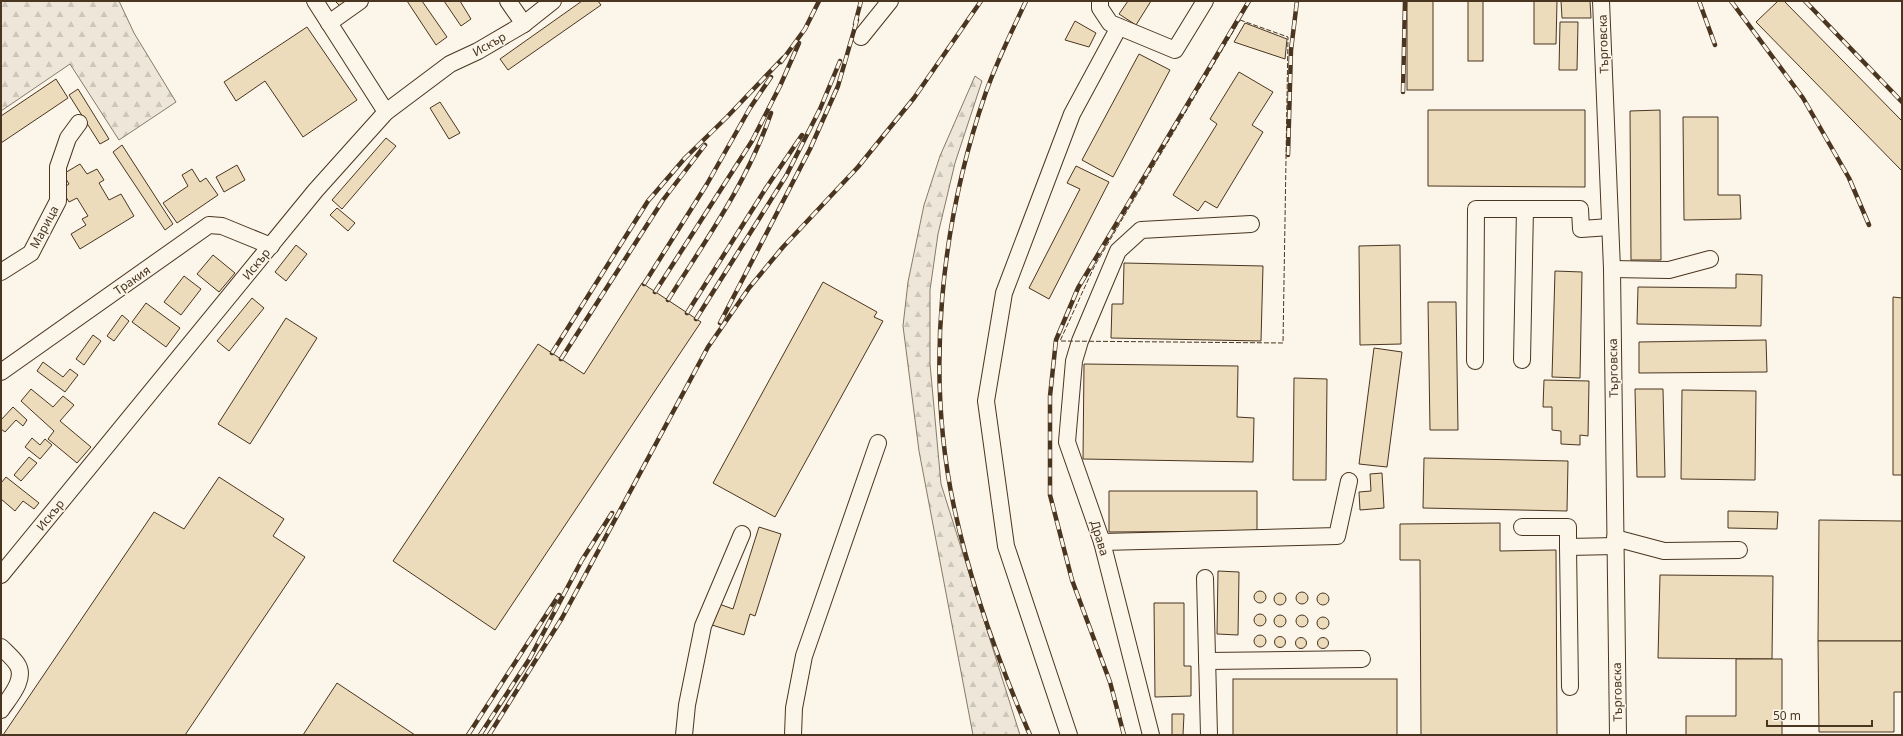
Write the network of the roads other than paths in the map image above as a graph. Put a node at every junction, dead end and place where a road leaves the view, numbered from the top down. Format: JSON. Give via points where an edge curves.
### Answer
{"nodes":[{"id":1,"x":315,"y":1,"type":"edge"},
{"id":2,"x":360,"y":1,"type":"edge"},
{"id":3,"x":508,"y":1,"type":"edge"},
{"id":4,"x":553,"y":1,"type":"edge"},
{"id":5,"x":890,"y":1,"type":"edge"},
{"id":6,"x":1100,"y":1,"type":"edge"},
{"id":7,"x":1205,"y":1,"type":"edge"},
{"id":8,"x":1601,"y":1,"type":"edge"},
{"id":9,"x":329,"y":23,"type":"junction"},
{"id":10,"x":524,"y":24,"type":"junction"},
{"id":11,"x":1119,"y":27,"type":"junction"},
{"id":12,"x":861,"y":37,"type":"dead end"},
{"id":13,"x":386,"y":112,"type":"junction"},
{"id":14,"x":79,"y":123,"type":"dead end"},
{"id":15,"x":1525,"y":209,"type":"junction"},
{"id":16,"x":1251,"y":224,"type":"dead end"},
{"id":17,"x":1610,"y":227,"type":"junction"},
{"id":18,"x":271,"y":246,"type":"junction"},
{"id":19,"x":1710,"y":260,"type":"dead end"},
{"id":20,"x":1612,"y":269,"type":"junction"},
{"id":21,"x":1,"y":272,"type":"edge"},
{"id":22,"x":1522,"y":360,"type":"dead end"},
{"id":23,"x":1475,"y":361,"type":"dead end"},
{"id":24,"x":1,"y":372,"type":"edge"},
{"id":25,"x":878,"y":443,"type":"dead end"},
{"id":26,"x":1349,"y":481,"type":"dead end"},
{"id":27,"x":1522,"y":527,"type":"dead end"},
{"id":28,"x":742,"y":534,"type":"dead end"},
{"id":29,"x":1102,"y":542,"type":"junction"},
{"id":30,"x":1616,"y":542,"type":"junction"},
{"id":31,"x":1568,"y":547,"type":"junction"},
{"id":32,"x":1739,"y":550,"type":"dead end"},
{"id":33,"x":1,"y":575,"type":"edge"},
{"id":34,"x":1205,"y":578,"type":"dead end"},
{"id":35,"x":1,"y":647,"type":"edge"},
{"id":36,"x":1362,"y":659,"type":"dead end"},
{"id":37,"x":1207,"y":661,"type":"junction"},
{"id":38,"x":1570,"y":687,"type":"dead end"},
{"id":39,"x":1,"y":710,"type":"edge"},
{"id":40,"x":684,"y":735,"type":"edge"},
{"id":41,"x":793,"y":735,"type":"edge"},
{"id":42,"x":1069,"y":735,"type":"edge"},
{"id":43,"x":1151,"y":735,"type":"edge"},
{"id":44,"x":1209,"y":735,"type":"edge"},
{"id":45,"x":1618,"y":735,"type":"edge"}],
"edges":[{"from":1,"to":9,"type":"street"},
{"from":2,"to":9,"type":"street"},
{"from":3,"to":10,"type":"street"},
{"from":4,"to":10,"type":"street","name":"Искър"},
{"from":5,"to":12,"type":"street"},
{"from":6,"to":11,"type":"street","via":[[1100,8],[1110,23]]},
{"from":7,"to":11,"type":"street","via":[[1175,50]]},
{"from":8,"to":17,"type":"street","name":"Търговска"},
{"from":9,"to":13,"type":"street"},
{"from":10,"to":13,"type":"street","name":"Искър","via":[[478,52],[450,64]]},
{"from":11,"to":42,"type":"street","via":[[1072,114],[1004,293],[986,401],[1006,546]]},
{"from":13,"to":18,"type":"street","name":"Искър","via":[[316,190]]},
{"from":14,"to":21,"type":"street","name":"Марица","via":[[68,138],[58,167],[58,201],[31,253]]},
{"from":15,"to":17,"type":"street","via":[[1580,209],[1581,229]]},
{"from":15,"to":22,"type":"street"},
{"from":15,"to":23,"type":"street","via":[[1476,209]]},
{"from":16,"to":29,"type":"street","name":"Драва","via":[[1141,230],[1118,251],[1074,361],[1067,442]]},
{"from":17,"to":20,"type":"street","name":"Търговска"},
{"from":18,"to":24,"type":"street","name":"Тракия","via":[[222,226],[209,225]]},
{"from":18,"to":33,"type":"street","name":"Искър"},
{"from":19,"to":20,"type":"street","via":[[1669,270]]},
{"from":20,"to":30,"type":"street","name":"Търговска"},
{"from":25,"to":41,"type":"street","via":[[804,656],[794,708]]},
{"from":26,"to":29,"type":"street","via":[[1337,536]]},
{"from":27,"to":31,"type":"street","via":[[1568,527]]},
{"from":28,"to":40,"type":"street","via":[[702,626]]},
{"from":29,"to":43,"type":"street","name":"Драва"},
{"from":30,"to":31,"type":"street"},
{"from":30,"to":32,"type":"street","via":[[1664,551]]},
{"from":30,"to":45,"type":"street","name":"Търговска"},
{"from":31,"to":38,"type":"street"},
{"from":34,"to":37,"type":"street"},
{"from":35,"to":39,"type":"street","via":[[17,664],[20,672],[18,683]]},
{"from":36,"to":37,"type":"street"},
{"from":37,"to":44,"type":"street"}]}
